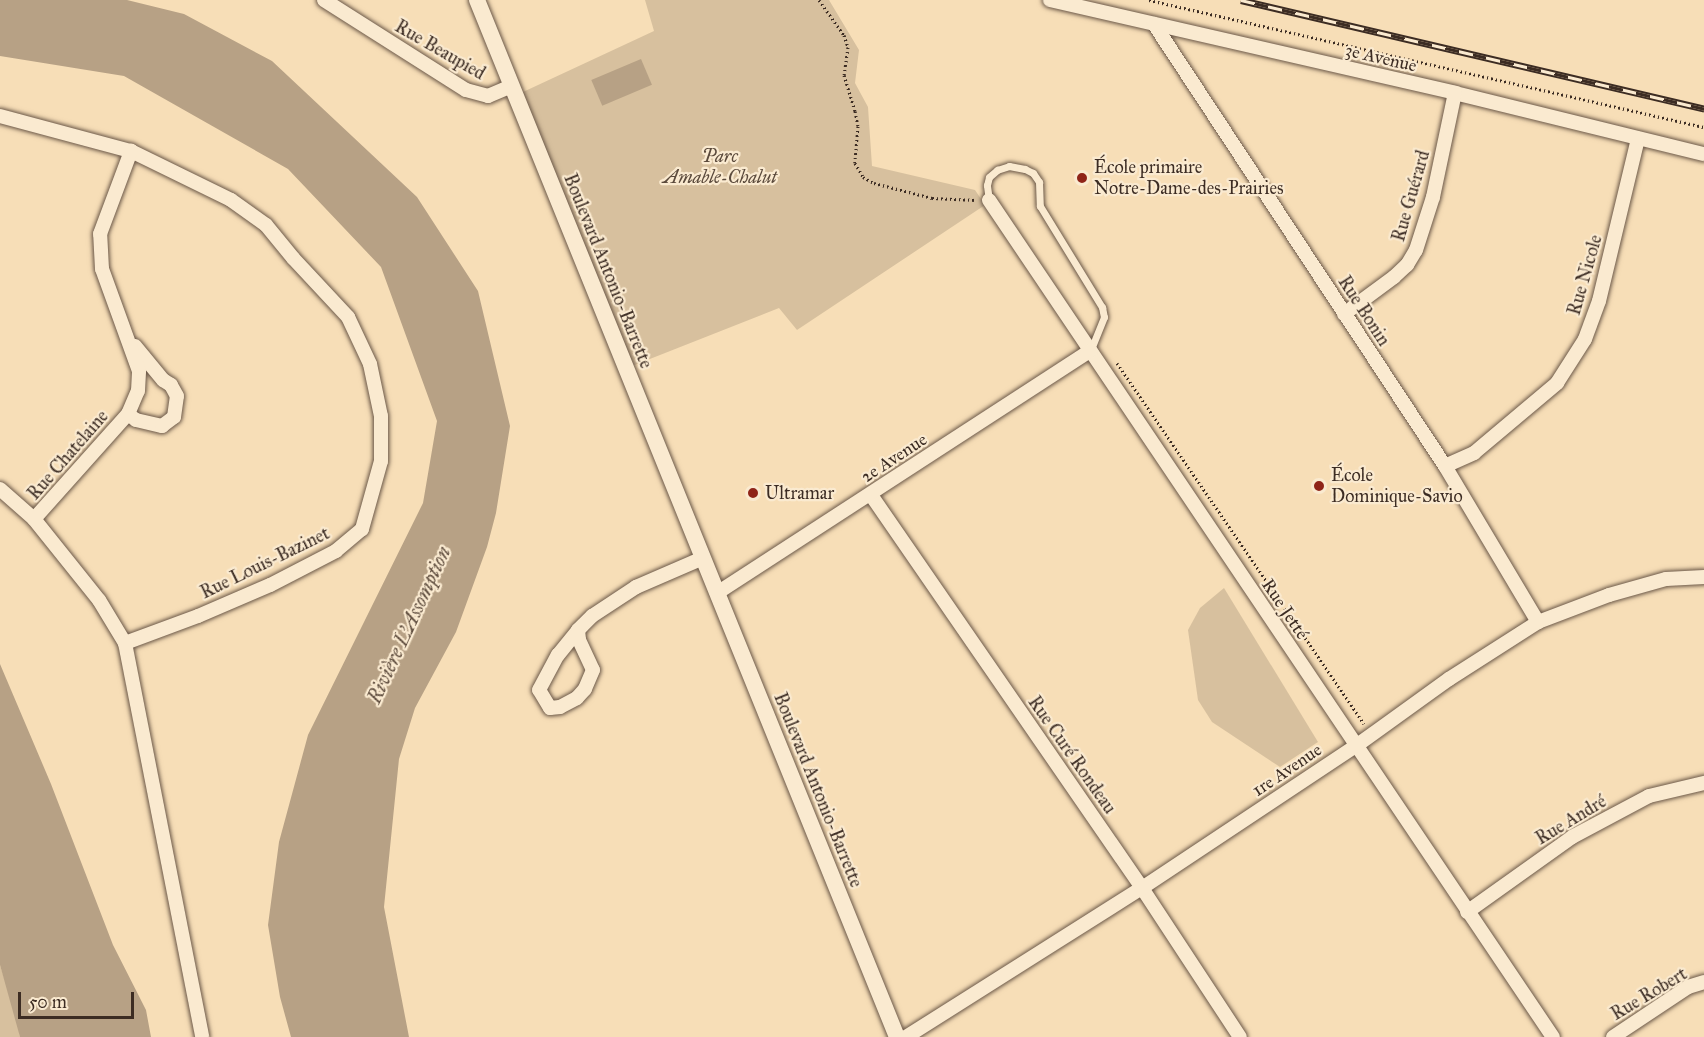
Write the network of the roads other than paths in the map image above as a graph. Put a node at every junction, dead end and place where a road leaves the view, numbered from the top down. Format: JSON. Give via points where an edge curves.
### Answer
{"nodes":[{"id":1,"x":324,"y":0,"type":"edge"},
{"id":2,"x":477,"y":0,"type":"edge"},
{"id":3,"x":1050,"y":0,"type":"edge"},
{"id":4,"x":1154,"y":24,"type":"junction"},
{"id":5,"x":511,"y":86,"type":"junction"},
{"id":6,"x":1455,"y":93,"type":"junction"},
{"id":7,"x":0,"y":116,"type":"edge"},
{"id":8,"x":1638,"y":139,"type":"junction"},
{"id":9,"x":131,"y":151,"type":"junction"},
{"id":10,"x":1704,"y":154,"type":"edge"},
{"id":11,"x":989,"y":200,"type":"joint"},
{"id":12,"x":1344,"y":314,"type":"junction"},
{"id":13,"x":128,"y":337,"type":"junction"},
{"id":14,"x":1090,"y":351,"type":"junction"},
{"id":15,"x":128,"y":414,"type":"junction"},
{"id":16,"x":1445,"y":466,"type":"junction"},
{"id":17,"x":0,"y":489,"type":"edge"},
{"id":18,"x":871,"y":495,"type":"junction"},
{"id":19,"x":34,"y":519,"type":"junction"},
{"id":20,"x":703,"y":558,"type":"junction"},
{"id":21,"x":1704,"y":577,"type":"edge"},
{"id":22,"x":717,"y":593,"type":"junction"},
{"id":23,"x":1538,"y":622,"type":"junction"},
{"id":24,"x":578,"y":630,"type":"junction"},
{"id":25,"x":125,"y":643,"type":"junction"},
{"id":26,"x":1356,"y":746,"type":"junction"},
{"id":27,"x":1704,"y":783,"type":"edge"},
{"id":28,"x":1142,"y":888,"type":"junction"},
{"id":29,"x":1467,"y":912,"type":"junction"},
{"id":30,"x":1704,"y":982,"type":"edge"},
{"id":31,"x":202,"y":1037,"type":"edge"},
{"id":32,"x":897,"y":1037,"type":"edge"},
{"id":33,"x":906,"y":1037,"type":"edge"},
{"id":34,"x":1240,"y":1037,"type":"edge"},
{"id":35,"x":1553,"y":1037,"type":"edge"},
{"id":36,"x":1612,"y":1037,"type":"edge"}],
"edges":[{"from":1,"to":5,"type":"street","name":"Rue Beaupied","via":[[466,90],[488,96]]},
{"from":2,"to":5,"type":"street","name":"Boulevard Antonio-Barrette"},
{"from":3,"to":4,"type":"street","name":"3e Avenue"},
{"from":4,"to":6,"type":"street","name":"3e Avenue"},
{"from":4,"to":12,"type":"street","name":"Rue Bonin"},
{"from":5,"to":20,"type":"street","name":"Boulevard Antonio-Barrette"},
{"from":6,"to":8,"type":"street","name":"3e Avenue"},
{"from":6,"to":12,"type":"street","name":"Rue Guérard","via":[[1433,197],[1416,250],[1394,277]]},
{"from":7,"to":9,"type":"street","name":"Rue Louis-Bazinet"},
{"from":8,"to":10,"type":"street","name":"3e Avenue"},
{"from":8,"to":16,"type":"street","name":"Rue Nicole","via":[[1599,301],[1585,339],[1557,384],[1474,453]]},
{"from":9,"to":13,"type":"street","name":"Rue Chatelaine","via":[[100,234],[102,269]]},
{"from":9,"to":25,"type":"street","name":"Rue Louis-Bazinet","via":[[231,200],[266,225],[348,317],[370,364],[381,416],[381,461],[362,529],[336,551],[208,612]]},
{"from":11,"to":14,"type":"street","name":"Rue Jetté"},
{"from":11,"to":14,"type":"lane","via":[[989,177],[997,170],[1009,166],[1033,173],[1039,182],[1040,206],[1102,307],[1104,317]]},
{"from":12,"to":16,"type":"street","name":"Rue Bonin"},
{"from":13,"to":15,"type":"street","name":"Rue Chatelaine","via":[[139,371],[138,391]]},
{"from":13,"to":15,"type":"street","name":"Rue Chatelaine","via":[[177,396],[174,417],[162,426]]},
{"from":14,"to":18,"type":"street","name":"2e Avenue"},
{"from":14,"to":26,"type":"street","name":"Rue Jetté"},
{"from":15,"to":19,"type":"street","name":"Rue Chatelaine"},
{"from":16,"to":23,"type":"street","name":"Rue Bonin"},
{"from":17,"to":19,"type":"street"},
{"from":18,"to":22,"type":"street","name":"2e Avenue"},
{"from":18,"to":28,"type":"street","name":"Rue Curé Rondeau"},
{"from":19,"to":25,"type":"street","via":[[99,600]]},
{"from":20,"to":22,"type":"street","name":"Boulevard Antonio-Barrette"},
{"from":20,"to":24,"type":"street","via":[[636,587],[607,604]]},
{"from":21,"to":23,"type":"street","name":"1re Avenue","via":[[1643,585]]},
{"from":22,"to":32,"type":"street","name":"Boulevard Antonio-Barrette"},
{"from":23,"to":26,"type":"street","name":"1re Avenue","via":[[1449,679]]},
{"from":24,"to":24,"type":"street","via":[[558,655],[539,690],[550,708],[577,698],[593,670]]},
{"from":25,"to":31,"type":"street"},
{"from":26,"to":28,"type":"street","name":"1re Avenue"},
{"from":26,"to":29,"type":"street","name":"Rue Jetté"},
{"from":27,"to":29,"type":"street","name":"Rue André","via":[[1649,796],[1572,837]]},
{"from":28,"to":33,"type":"street","name":"1re Avenue"},
{"from":28,"to":34,"type":"street","name":"Rue Curé Rondeau"},
{"from":29,"to":35,"type":"street","name":"Rue Jetté"},
{"from":30,"to":36,"type":"street","name":"Rue Robert","via":[[1688,987]]}]}
